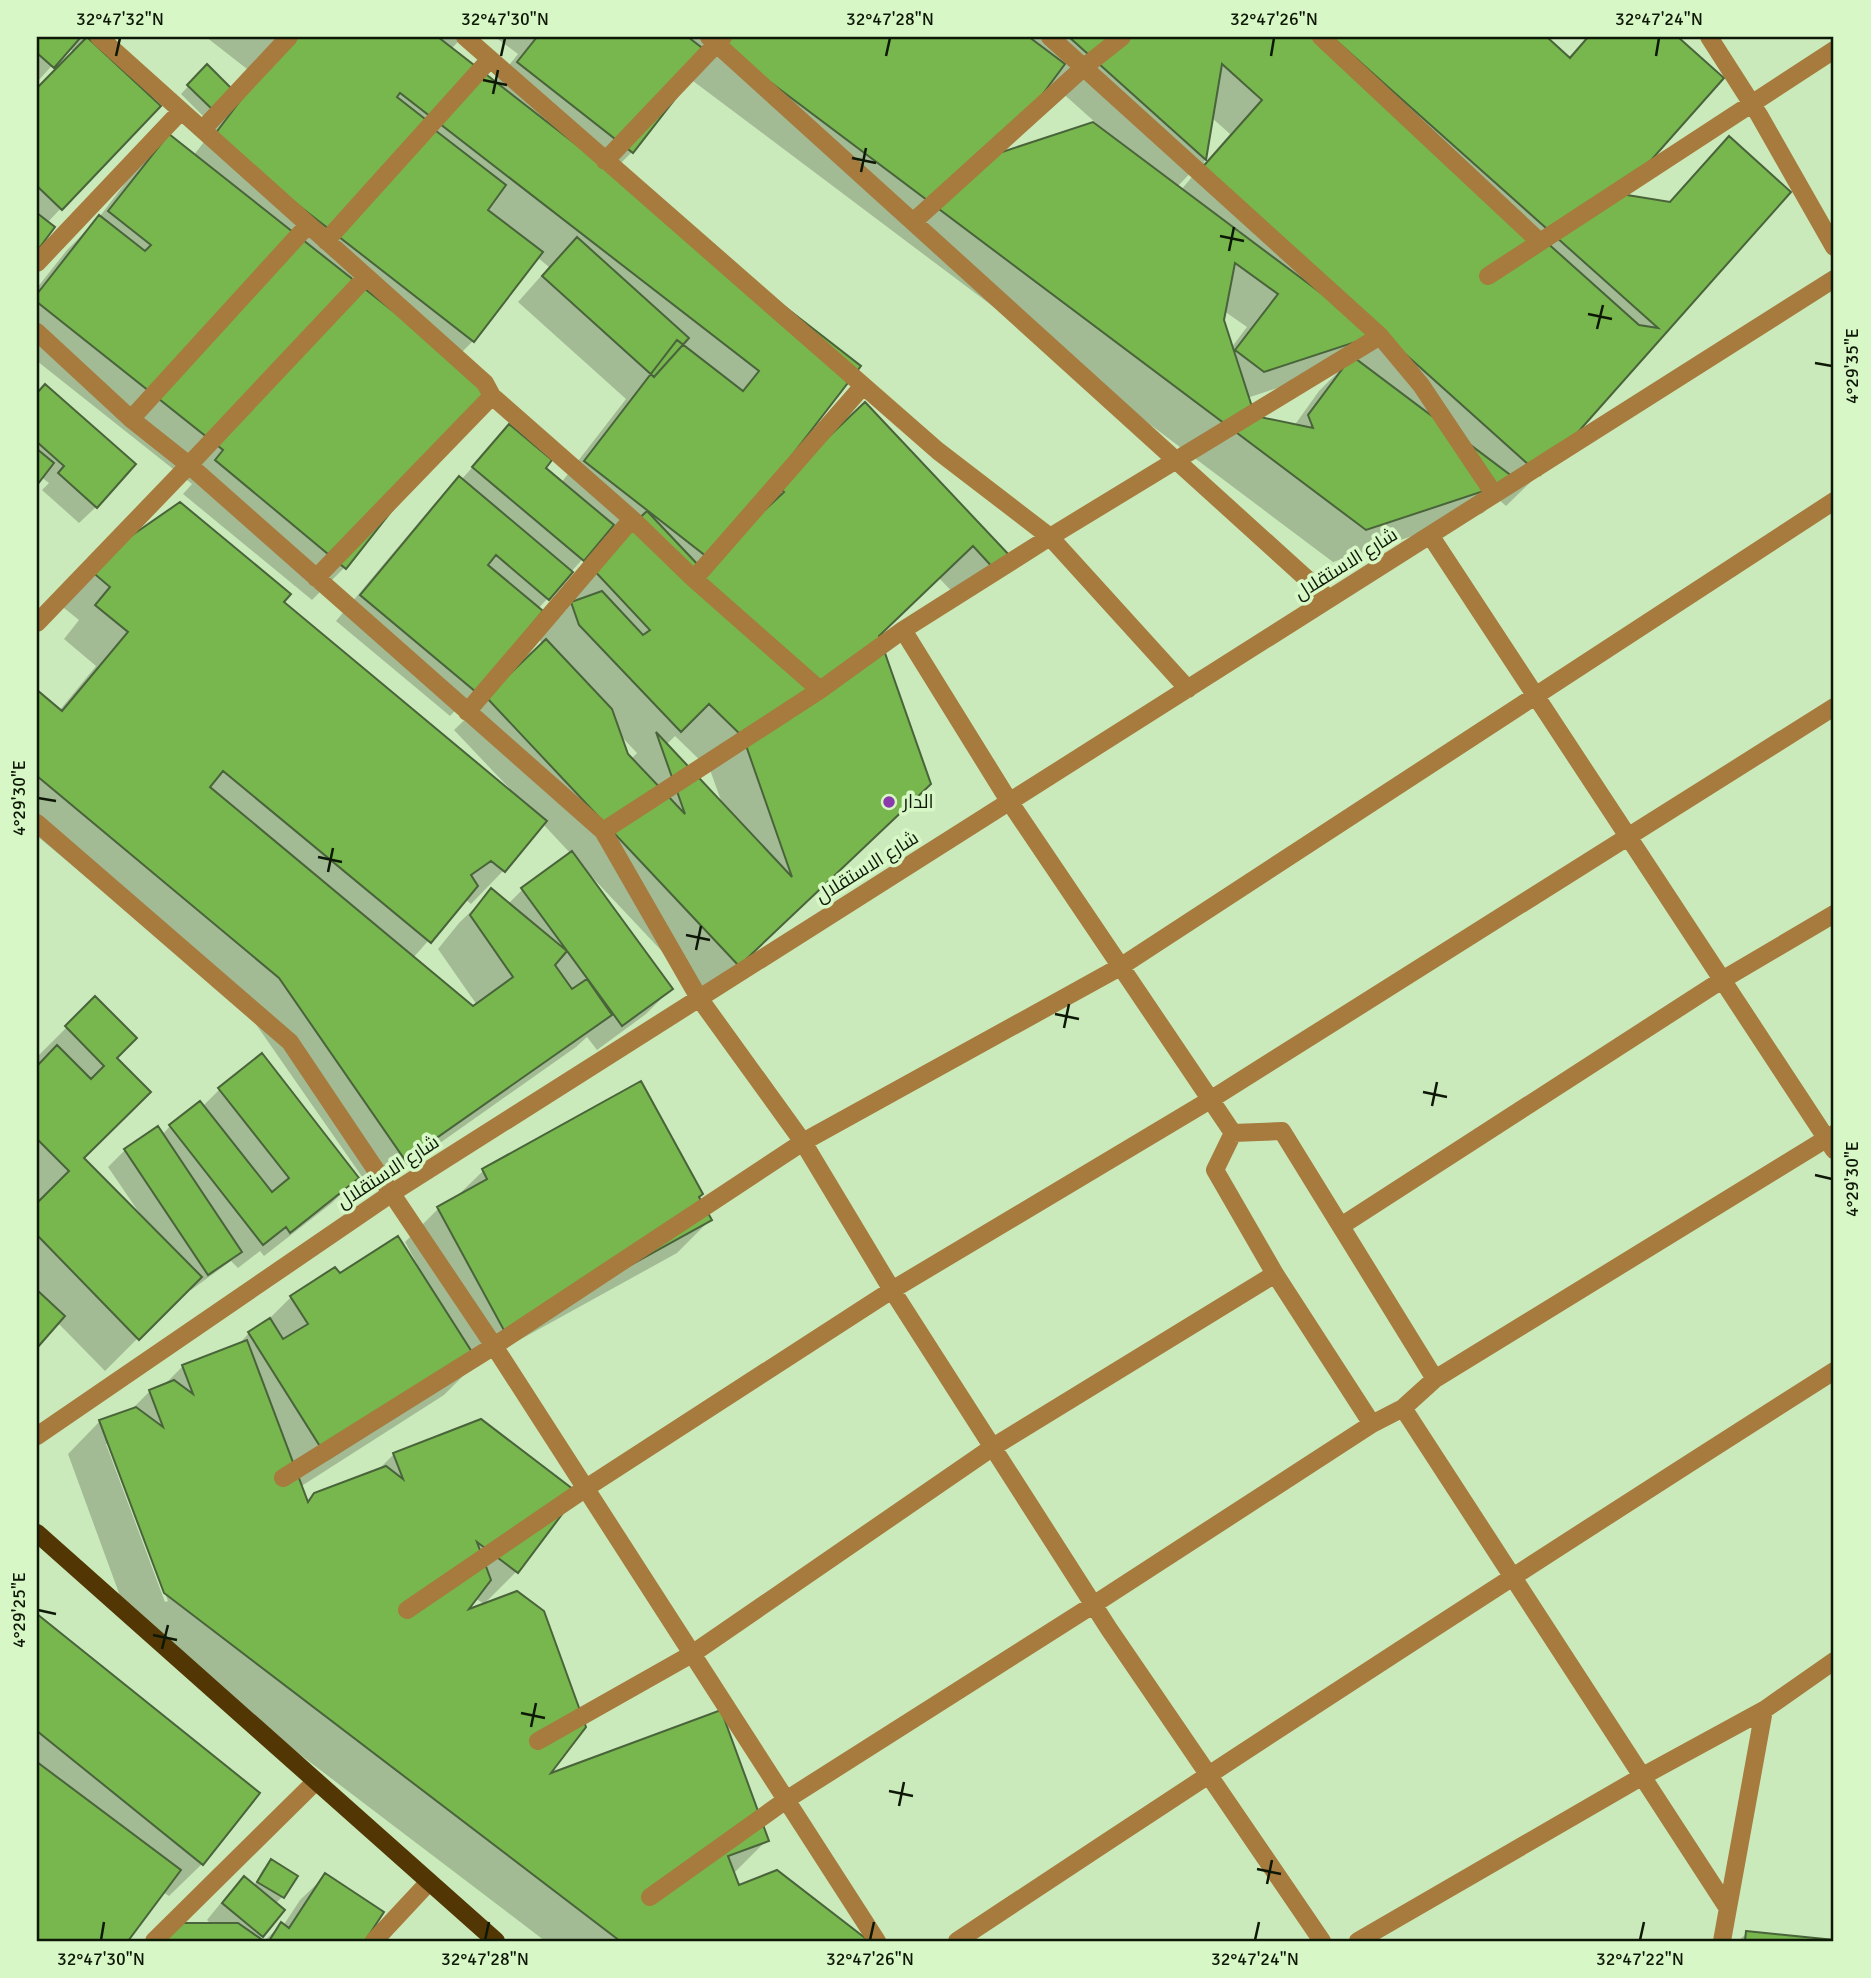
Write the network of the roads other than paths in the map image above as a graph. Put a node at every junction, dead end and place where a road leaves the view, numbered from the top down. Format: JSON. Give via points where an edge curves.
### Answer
{"nodes":[{"id":1,"x":99,"y":37,"type":"edge"},
{"id":2,"x":289,"y":37,"type":"edge"},
{"id":3,"x":465,"y":37,"type":"edge"},
{"id":4,"x":1050,"y":37,"type":"edge"},
{"id":5,"x":1122,"y":37,"type":"edge"},
{"id":6,"x":1321,"y":37,"type":"edge"},
{"id":7,"x":1709,"y":37,"type":"edge"},
{"id":8,"x":717,"y":39,"type":"edge"},
{"id":9,"x":1834,"y":50,"type":"edge"},
{"id":10,"x":490,"y":59,"type":"junction"},
{"id":11,"x":1083,"y":68,"type":"junction"},
{"id":12,"x":1752,"y":103,"type":"junction"},
{"id":13,"x":181,"y":111,"type":"junction"},
{"id":14,"x":204,"y":129,"type":"junction"},
{"id":15,"x":605,"y":161,"type":"junction"},
{"id":16,"x":913,"y":222,"type":"junction"},
{"id":17,"x":308,"y":225,"type":"junction"},
{"id":18,"x":326,"y":241,"type":"junction"},
{"id":19,"x":1540,"y":242,"type":"junction"},
{"id":20,"x":1834,"y":247,"type":"edge"},
{"id":21,"x":37,"y":263,"type":"edge"},
{"id":22,"x":1488,"y":276,"type":"dead end"},
{"id":23,"x":366,"y":277,"type":"junction"},
{"id":24,"x":1834,"y":279,"type":"edge"},
{"id":25,"x":37,"y":332,"type":"edge"},
{"id":26,"x":1380,"y":336,"type":"junction"},
{"id":27,"x":862,"y":387,"type":"junction"},
{"id":28,"x":492,"y":396,"type":"junction"},
{"id":29,"x":131,"y":419,"type":"junction"},
{"id":30,"x":1177,"y":461,"type":"junction"},
{"id":31,"x":190,"y":465,"type":"junction"},
{"id":32,"x":1494,"y":494,"type":"junction"},
{"id":33,"x":1834,"y":501,"type":"edge"},
{"id":34,"x":632,"y":519,"type":"junction"},
{"id":35,"x":1430,"y":535,"type":"junction"},
{"id":36,"x":1050,"y":537,"type":"junction"},
{"id":37,"x":316,"y":578,"type":"junction"},
{"id":38,"x":694,"y":579,"type":"junction"},
{"id":39,"x":1329,"y":599,"type":"junction"},
{"id":40,"x":37,"y":623,"type":"edge"},
{"id":41,"x":903,"y":630,"type":"junction"},
{"id":42,"x":1188,"y":689,"type":"junction"},
{"id":43,"x":820,"y":690,"type":"junction"},
{"id":44,"x":1535,"y":695,"type":"junction"},
{"id":45,"x":1834,"y":707,"type":"edge"},
{"id":46,"x":467,"y":712,"type":"junction"},
{"id":47,"x":1010,"y":801,"type":"junction"},
{"id":48,"x":37,"y":824,"type":"edge"},
{"id":49,"x":603,"y":831,"type":"junction"},
{"id":50,"x":1628,"y":837,"type":"junction"},
{"id":51,"x":1834,"y":914,"type":"edge"},
{"id":52,"x":1120,"y":967,"type":"junction"},
{"id":53,"x":1722,"y":980,"type":"junction"},
{"id":54,"x":699,"y":998,"type":"junction"},
{"id":55,"x":1210,"y":1100,"type":"junction"},
{"id":56,"x":1233,"y":1133,"type":"junction"},
{"id":57,"x":1832,"y":1141,"type":"edge"},
{"id":58,"x":803,"y":1142,"type":"junction"},
{"id":59,"x":392,"y":1193,"type":"junction"},
{"id":60,"x":1341,"y":1226,"type":"junction"},
{"id":61,"x":1275,"y":1274,"type":"junction"},
{"id":62,"x":892,"y":1290,"type":"junction"},
{"id":63,"x":494,"y":1346,"type":"junction"},
{"id":64,"x":1834,"y":1371,"type":"edge"},
{"id":65,"x":1435,"y":1379,"type":"junction"},
{"id":66,"x":1403,"y":1408,"type":"junction"},
{"id":67,"x":1371,"y":1424,"type":"junction"},
{"id":68,"x":37,"y":1436,"type":"edge"},
{"id":69,"x":993,"y":1447,"type":"junction"},
{"id":70,"x":283,"y":1478,"type":"dead end"},
{"id":71,"x":586,"y":1488,"type":"junction"},
{"id":72,"x":37,"y":1533,"type":"edge"},
{"id":73,"x":1513,"y":1576,"type":"junction"},
{"id":74,"x":1093,"y":1605,"type":"junction"},
{"id":75,"x":407,"y":1610,"type":"dead end"},
{"id":76,"x":692,"y":1654,"type":"junction"},
{"id":77,"x":1834,"y":1661,"type":"edge"},
{"id":78,"x":1764,"y":1710,"type":"junction"},
{"id":79,"x":538,"y":1741,"type":"dead end"},
{"id":80,"x":1208,"y":1774,"type":"junction"},
{"id":81,"x":1643,"y":1776,"type":"junction"},
{"id":82,"x":316,"y":1781,"type":"junction"},
{"id":83,"x":786,"y":1800,"type":"junction"},
{"id":84,"x":429,"y":1882,"type":"junction"},
{"id":85,"x":650,"y":1897,"type":"dead end"},
{"id":86,"x":1727,"y":1907,"type":"junction"},
{"id":87,"x":154,"y":1941,"type":"edge"},
{"id":88,"x":374,"y":1941,"type":"edge"},
{"id":89,"x":496,"y":1941,"type":"edge"},
{"id":90,"x":877,"y":1941,"type":"edge"},
{"id":91,"x":957,"y":1941,"type":"edge"},
{"id":92,"x":1322,"y":1941,"type":"edge"},
{"id":93,"x":1358,"y":1941,"type":"edge"},
{"id":94,"x":1722,"y":1941,"type":"edge"}],
"edges":[{"from":1,"to":13,"type":"street"},
{"from":2,"to":14,"type":"street"},
{"from":3,"to":10,"type":"street"},
{"from":4,"to":11,"type":"street"},
{"from":5,"to":11,"type":"street"},
{"from":6,"to":19,"type":"street"},
{"from":7,"to":12,"type":"street"},
{"from":8,"to":15,"type":"street"},
{"from":8,"to":16,"type":"street"},
{"from":9,"to":12,"type":"street"},
{"from":10,"to":15,"type":"street"},
{"from":10,"to":18,"type":"street"},
{"from":11,"to":16,"type":"street"},
{"from":11,"to":26,"type":"street"},
{"from":12,"to":19,"type":"street"},
{"from":12,"to":20,"type":"street"},
{"from":13,"to":14,"type":"street"},
{"from":13,"to":21,"type":"street"},
{"from":14,"to":17,"type":"street"},
{"from":15,"to":27,"type":"street"},
{"from":16,"to":30,"type":"street"},
{"from":17,"to":18,"type":"street"},
{"from":17,"to":29,"type":"street"},
{"from":18,"to":23,"type":"street"},
{"from":19,"to":22,"type":"street"},
{"from":23,"to":28,"type":"street","via":[[485,383]]},
{"from":23,"to":31,"type":"street"},
{"from":24,"to":32,"type":"street","name":"شارع الاستقلال"},
{"from":25,"to":29,"type":"street"},
{"from":26,"to":30,"type":"street"},
{"from":26,"to":32,"type":"street","via":[[1421,385]]},
{"from":27,"to":36,"type":"street"},
{"from":27,"to":38,"type":"street"},
{"from":28,"to":34,"type":"street"},
{"from":28,"to":37,"type":"street"},
{"from":29,"to":31,"type":"street"},
{"from":30,"to":36,"type":"street"},
{"from":30,"to":39,"type":"street"},
{"from":31,"to":37,"type":"street"},
{"from":31,"to":40,"type":"street"},
{"from":32,"to":35,"type":"street","name":"شارع الاستقلال"},
{"from":33,"to":44,"type":"street"},
{"from":34,"to":38,"type":"street"},
{"from":34,"to":46,"type":"street"},
{"from":35,"to":39,"type":"street","name":"شارع الاستقلال"},
{"from":35,"to":44,"type":"street"},
{"from":36,"to":41,"type":"street"},
{"from":36,"to":42,"type":"street"},
{"from":37,"to":46,"type":"street"},
{"from":38,"to":43,"type":"street"},
{"from":39,"to":42,"type":"street","name":"شارع الاستقلال"},
{"from":41,"to":43,"type":"street"},
{"from":41,"to":47,"type":"street"},
{"from":42,"to":47,"type":"street","name":"شارع الاستقلال"},
{"from":43,"to":49,"type":"street"},
{"from":44,"to":50,"type":"street"},
{"from":44,"to":52,"type":"street"},
{"from":45,"to":50,"type":"street"},
{"from":46,"to":49,"type":"street"},
{"from":47,"to":52,"type":"street"},
{"from":47,"to":54,"type":"street","name":"شارع الاستقلال"},
{"from":48,"to":59,"type":"street","via":[[290,1042]]},
{"from":49,"to":54,"type":"street"},
{"from":50,"to":53,"type":"street"},
{"from":50,"to":55,"type":"street"},
{"from":51,"to":53,"type":"street"},
{"from":52,"to":55,"type":"street"},
{"from":52,"to":58,"type":"street"},
{"from":53,"to":57,"type":"street"},
{"from":53,"to":60,"type":"street"},
{"from":54,"to":58,"type":"street"},
{"from":54,"to":59,"type":"street","name":"شارع الاستقلال"},
{"from":55,"to":56,"type":"street"},
{"from":55,"to":62,"type":"street"},
{"from":56,"to":60,"type":"street","via":[[1282,1131]]},
{"from":56,"to":61,"type":"street","via":[[1215,1170]]},
{"from":57,"to":65,"type":"street"},
{"from":58,"to":62,"type":"street"},
{"from":58,"to":63,"type":"street"},
{"from":59,"to":63,"type":"street"},
{"from":59,"to":68,"type":"street","name":"شارع الاستقلال"},
{"from":60,"to":65,"type":"street"},
{"from":61,"to":67,"type":"street"},
{"from":61,"to":69,"type":"street"},
{"from":62,"to":69,"type":"street"},
{"from":62,"to":71,"type":"street"},
{"from":63,"to":70,"type":"street"},
{"from":63,"to":71,"type":"street"},
{"from":64,"to":73,"type":"street"},
{"from":65,"to":66,"type":"street"},
{"from":66,"to":67,"type":"street"},
{"from":66,"to":73,"type":"street"},
{"from":67,"to":74,"type":"street"},
{"from":69,"to":74,"type":"street"},
{"from":69,"to":76,"type":"street"},
{"from":71,"to":75,"type":"street"},
{"from":71,"to":76,"type":"street"},
{"from":72,"to":82,"type":"main road"},
{"from":73,"to":80,"type":"street"},
{"from":73,"to":81,"type":"street"},
{"from":74,"to":80,"type":"street"},
{"from":74,"to":83,"type":"street"},
{"from":76,"to":79,"type":"street"},
{"from":76,"to":83,"type":"street"},
{"from":77,"to":78,"type":"street"},
{"from":78,"to":81,"type":"street"},
{"from":78,"to":86,"type":"street"},
{"from":80,"to":91,"type":"street"},
{"from":80,"to":92,"type":"street"},
{"from":81,"to":86,"type":"street"},
{"from":81,"to":93,"type":"street"},
{"from":82,"to":84,"type":"main road"},
{"from":82,"to":87,"type":"street"},
{"from":83,"to":85,"type":"street"},
{"from":83,"to":90,"type":"street"},
{"from":84,"to":88,"type":"street"},
{"from":84,"to":89,"type":"main road"},
{"from":86,"to":94,"type":"street"}]}
